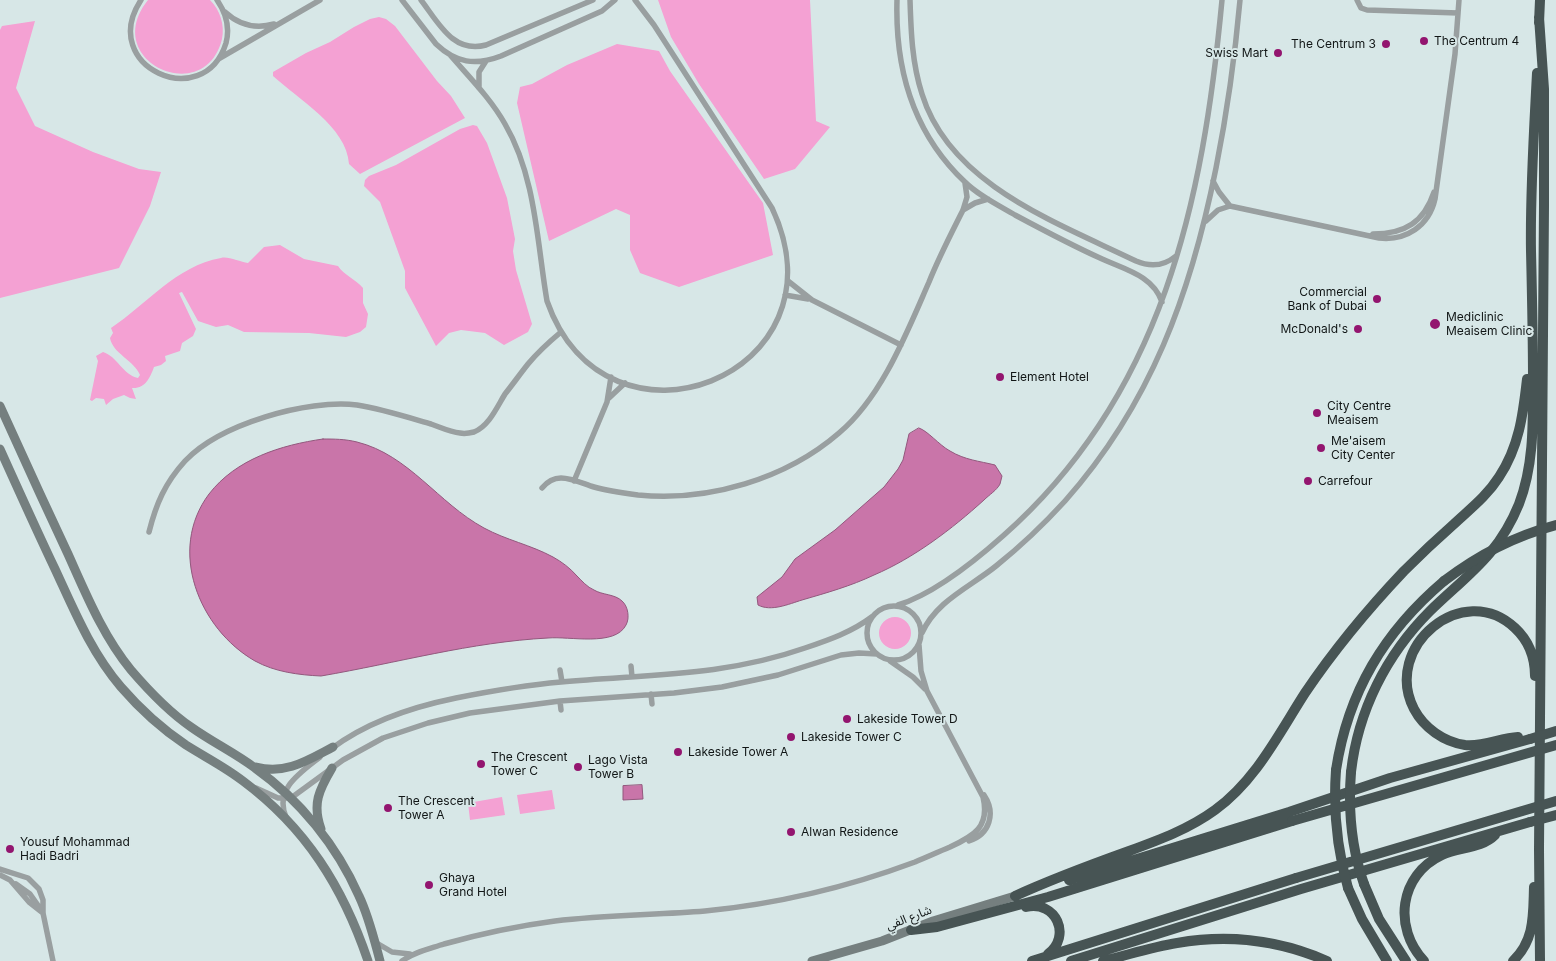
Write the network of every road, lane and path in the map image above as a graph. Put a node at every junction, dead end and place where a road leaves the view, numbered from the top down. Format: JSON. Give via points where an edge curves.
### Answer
{"nodes":[{"id":1,"x":141,"y":0,"type":"edge"},
{"id":2,"x":218,"y":0,"type":"edge"},
{"id":3,"x":320,"y":0,"type":"edge"},
{"id":4,"x":402,"y":0,"type":"edge"},
{"id":5,"x":421,"y":0,"type":"edge"},
{"id":6,"x":592,"y":0,"type":"edge"},
{"id":7,"x":616,"y":0,"type":"edge"},
{"id":8,"x":629,"y":0,"type":"edge"},
{"id":9,"x":635,"y":0,"type":"edge"},
{"id":10,"x":897,"y":0,"type":"edge"},
{"id":11,"x":910,"y":0,"type":"edge"},
{"id":12,"x":1222,"y":0,"type":"edge"},
{"id":13,"x":1240,"y":0,"type":"edge"},
{"id":14,"x":1357,"y":0,"type":"edge"},
{"id":15,"x":1459,"y":0,"type":"edge"},
{"id":16,"x":1540,"y":0,"type":"edge"},
{"id":17,"x":641,"y":9,"type":"junction"},
{"id":18,"x":224,"y":11,"type":"junction"},
{"id":19,"x":1458,"y":13,"type":"junction"},
{"id":20,"x":1539,"y":17,"type":"junction"},
{"id":21,"x":283,"y":21,"type":"junction"},
{"id":22,"x":451,"y":56,"type":"junction"},
{"id":23,"x":219,"y":58,"type":"junction"},
{"id":24,"x":486,"y":61,"type":"junction"},
{"id":25,"x":479,"y":88,"type":"junction"},
{"id":26,"x":1213,"y":181,"type":"junction"},
{"id":27,"x":965,"y":183,"type":"junction"},
{"id":28,"x":988,"y":200,"type":"junction"},
{"id":29,"x":1230,"y":206,"type":"junction"},
{"id":30,"x":963,"y":210,"type":"junction"},
{"id":31,"x":1205,"y":222,"type":"junction"},
{"id":32,"x":1177,"y":256,"type":"junction"},
{"id":33,"x":788,"y":281,"type":"junction"},
{"id":34,"x":785,"y":295,"type":"junction"},
{"id":35,"x":812,"y":300,"type":"junction"},
{"id":36,"x":1162,"y":302,"type":"junction"},
{"id":37,"x":561,"y":332,"type":"junction"},
{"id":38,"x":1533,"y":344,"type":"junction"},
{"id":39,"x":901,"y":345,"type":"junction"},
{"id":40,"x":611,"y":377,"type":"junction"},
{"id":41,"x":625,"y":383,"type":"junction"},
{"id":42,"x":607,"y":402,"type":"junction"},
{"id":43,"x":0,"y":406,"type":"edge"},
{"id":44,"x":0,"y":449,"type":"edge"},
{"id":45,"x":574,"y":481,"type":"junction"},
{"id":46,"x":542,"y":488,"type":"dead end"},
{"id":47,"x":1556,"y":525,"type":"edge"},
{"id":48,"x":150,"y":532,"type":"dead end"},
{"id":49,"x":47,"y":552,"type":"junction"},
{"id":50,"x":38,"y":557,"type":"dead end"},
{"id":51,"x":898,"y":605,"type":"junction"},
{"id":52,"x":872,"y":616,"type":"junction"},
{"id":53,"x":922,"y":633,"type":"junction"},
{"id":54,"x":919,"y":646,"type":"junction"},
{"id":55,"x":877,"y":654,"type":"junction"},
{"id":56,"x":889,"y":660,"type":"junction"},
{"id":57,"x":631,"y":666,"type":"dead end"},
{"id":58,"x":560,"y":670,"type":"dead end"},
{"id":59,"x":632,"y":677,"type":"junction"},
{"id":60,"x":562,"y":682,"type":"junction"},
{"id":61,"x":927,"y":691,"type":"junction"},
{"id":62,"x":651,"y":694,"type":"junction"},
{"id":63,"x":560,"y":701,"type":"junction"},
{"id":64,"x":652,"y":704,"type":"dead end"},
{"id":65,"x":561,"y":710,"type":"dead end"},
{"id":66,"x":1540,"y":729,"type":"junction"},
{"id":67,"x":1556,"y":731,"type":"edge"},
{"id":68,"x":1530,"y":739,"type":"junction"},
{"id":69,"x":1556,"y":745,"type":"edge"},
{"id":70,"x":333,"y":747,"type":"junction"},
{"id":71,"x":253,"y":766,"type":"junction"},
{"id":72,"x":332,"y":768,"type":"junction"},
{"id":73,"x":243,"y":781,"type":"junction"},
{"id":74,"x":286,"y":796,"type":"junction"},
{"id":75,"x":1556,"y":802,"type":"edge"},
{"id":76,"x":1556,"y":815,"type":"edge"},
{"id":77,"x":1290,"y":816,"type":"junction"},
{"id":78,"x":289,"y":822,"type":"junction"},
{"id":79,"x":1498,"y":832,"type":"junction"},
{"id":80,"x":324,"y":836,"type":"junction"},
{"id":81,"x":1539,"y":849,"type":"junction"},
{"id":82,"x":0,"y":869,"type":"edge"},
{"id":83,"x":0,"y":875,"type":"edge"},
{"id":84,"x":32,"y":881,"type":"junction"},
{"id":85,"x":14,"y":883,"type":"junction"},
{"id":86,"x":26,"y":890,"type":"junction"},
{"id":87,"x":1015,"y":896,"type":"junction"},
{"id":88,"x":998,"y":910,"type":"junction"},
{"id":89,"x":43,"y":913,"type":"junction"},
{"id":90,"x":911,"y":930,"type":"junction"},
{"id":91,"x":375,"y":942,"type":"junction"},
{"id":92,"x":412,"y":954,"type":"junction"},
{"id":93,"x":1043,"y":958,"type":"junction"},
{"id":94,"x":52,"y":961,"type":"edge"},
{"id":95,"x":368,"y":961,"type":"edge"},
{"id":96,"x":380,"y":961,"type":"edge"},
{"id":97,"x":402,"y":961,"type":"edge"},
{"id":98,"x":812,"y":961,"type":"edge"},
{"id":99,"x":1032,"y":961,"type":"edge"},
{"id":100,"x":1071,"y":961,"type":"edge"},
{"id":101,"x":1103,"y":961,"type":"edge"},
{"id":102,"x":1327,"y":961,"type":"edge"},
{"id":103,"x":1387,"y":961,"type":"edge"},
{"id":104,"x":1406,"y":961,"type":"edge"},
{"id":105,"x":1424,"y":961,"type":"edge"},
{"id":106,"x":1513,"y":961,"type":"edge"},
{"id":107,"x":1540,"y":961,"type":"edge"}],
"edges":[{"from":1,"to":23,"type":"street","via":[[131,19],[131,42],[149,69],[170,78],[186,78],[212,67]]},
{"from":2,"to":18,"type":"street"},
{"from":3,"to":21,"type":"street"},
{"from":4,"to":22,"type":"street","via":[[436,44]]},
{"from":5,"to":6,"type":"street","via":[[453,40],[472,47],[486,45]]},
{"from":7,"to":24,"type":"street","via":[[602,11]]},
{"from":8,"to":17,"type":"street"},
{"from":9,"to":17,"type":"street"},
{"from":10,"to":27,"type":"street","via":[[899,53],[910,98],[933,143]]},
{"from":11,"to":32,"type":"street","via":[[913,56],[923,96],[940,132],[965,162],[984,180],[1026,206],[1136,261],[1157,265]]},
{"from":12,"to":32,"type":"street","via":[[1204,133]]},
{"from":13,"to":26,"type":"street"},
{"from":14,"to":19,"type":"street","via":[[1361,8],[1367,10]]},
{"from":15,"to":19,"type":"street"},
{"from":16,"to":20,"type":"highway"},
{"from":17,"to":33,"type":"street","via":[[772,208],[780,223],[786,249]]},
{"from":18,"to":21,"type":"street","via":[[237,21],[252,26]]},
{"from":18,"to":23,"type":"street","via":[[228,31]]},
{"from":19,"to":29,"type":"street","via":[[1435,199],[1432,210],[1414,231],[1391,239],[1379,238]]},
{"from":20,"to":38,"type":"highway","via":[[1531,206]]},
{"from":20,"to":66,"type":"highway","via":[[1544,89]]},
{"from":21,"to":23,"type":"street"},
{"from":22,"to":24,"type":"street","via":[[466,61]]},
{"from":22,"to":25,"type":"street"},
{"from":24,"to":25,"type":"street","via":[[479,72]]},
{"from":25,"to":37,"type":"street","via":[[506,126],[519,154],[531,198],[547,301]]},
{"from":26,"to":29,"type":"street"},
{"from":26,"to":31,"type":"street"},
{"from":27,"to":28,"type":"street"},
{"from":27,"to":30,"type":"street"},
{"from":28,"to":30,"type":"street"},
{"from":28,"to":36,"type":"street","via":[[1144,278],[1156,288]]},
{"from":29,"to":31,"type":"street","via":[[1213,213]]},
{"from":30,"to":39,"type":"street"},
{"from":31,"to":53,"type":"street","via":[[1184,293],[1160,355],[1111,442],[1082,482],[1044,523],[996,566],[936,611]]},
{"from":32,"to":36,"type":"street"},
{"from":33,"to":34,"type":"street"},
{"from":33,"to":35,"type":"street"},
{"from":34,"to":35,"type":"street"},
{"from":34,"to":41,"type":"street","via":[[778,319],[764,343],[730,373],[702,386],[672,390],[648,389]]},
{"from":35,"to":39,"type":"street"},
{"from":36,"to":51,"type":"street","via":[[1119,396],[1055,485],[983,553],[922,595]]},
{"from":37,"to":40,"type":"street","via":[[580,355]]},
{"from":37,"to":48,"type":"street","via":[[530,362],[486,424],[474,432],[459,433],[357,405],[308,407],[261,418],[233,429],[195,452],[177,470],[156,505]]},
{"from":38,"to":87,"type":"highway","via":[[1520,433],[1498,480],[1404,572],[1357,624],[1305,694],[1252,775],[1215,810],[1180,831]]},
{"from":38,"to":104,"type":"highway","bridge":true,"via":[[1531,451],[1518,505],[1489,555],[1418,624],[1389,664],[1374,691],[1355,748],[1350,794],[1356,858],[1379,919]]},
{"from":39,"to":45,"type":"street","via":[[874,391],[840,432],[778,472],[737,486],[681,496],[617,492]]},
{"from":40,"to":41,"type":"street"},
{"from":40,"to":42,"type":"street"},
{"from":41,"to":42,"type":"street"},
{"from":42,"to":45,"type":"street"},
{"from":43,"to":71,"type":"street","via":[[81,583],[120,656],[148,689],[190,726]]},
{"from":44,"to":49,"type":"street"},
{"from":45,"to":46,"type":"street","via":[[559,478]]},
{"from":47,"to":103,"type":"highway","bridge":true,"via":[[1496,547],[1444,581],[1407,616],[1387,641],[1350,711],[1336,770],[1334,803],[1340,856],[1348,888]]},
{"from":49,"to":50,"type":"street"},
{"from":49,"to":73,"type":"street","via":[[71,616],[108,670],[136,703],[168,732]]},
{"from":51,"to":52,"type":"street","via":[[884,607]]},
{"from":51,"to":53,"type":"street","via":[[912,612],[921,625]]},
{"from":52,"to":55,"type":"street","via":[[868,623],[868,640]]},
{"from":52,"to":59,"type":"street","via":[[838,637],[756,663],[720,670]]},
{"from":53,"to":54,"type":"street"},
{"from":54,"to":56,"type":"street","via":[[903,659]]},
{"from":54,"to":61,"type":"street"},
{"from":55,"to":56,"type":"street"},
{"from":55,"to":62,"type":"street","via":[[850,654],[741,684]]},
{"from":56,"to":61,"type":"street"},
{"from":57,"to":59,"type":"street"},
{"from":58,"to":60,"type":"street"},
{"from":59,"to":60,"type":"street"},
{"from":60,"to":70,"type":"street","via":[[475,694],[403,712],[374,723]]},
{"from":61,"to":92,"type":"street","via":[[979,790],[989,802],[988,826],[977,838],[878,875],[780,900],[707,910],[529,925],[470,937]]},
{"from":62,"to":63,"type":"street"},
{"from":62,"to":64,"type":"street"},
{"from":63,"to":65,"type":"street"},
{"from":63,"to":72,"type":"street","via":[[470,713],[421,725],[383,738]]},
{"from":66,"to":68,"type":"highway","via":[[1535,710],[1534,663],[1530,649],[1506,621],[1492,614],[1470,612],[1455,615],[1428,630],[1414,649],[1407,672],[1409,696],[1419,718],[1443,738],[1466,745],[1512,738]]},
{"from":66,"to":81,"type":"highway"},
{"from":67,"to":68,"type":"highway","bridge":true},
{"from":68,"to":77,"type":"highway","bridge":true,"via":[[1390,778]]},
{"from":69,"to":77,"type":"highway","bridge":true},
{"from":70,"to":71,"type":"street","via":[[286,769]]},
{"from":70,"to":74,"type":"street","via":[[296,778]]},
{"from":71,"to":74,"type":"street"},
{"from":72,"to":74,"type":"street"},
{"from":72,"to":80,"type":"street","via":[[318,796],[318,820]]},
{"from":73,"to":74,"type":"street","via":[[274,797]]},
{"from":73,"to":78,"type":"street"},
{"from":74,"to":78,"type":"street","via":[[283,810]]},
{"from":74,"to":80,"type":"street"},
{"from":75,"to":93,"type":"highway","bridge":true,"via":[[1296,878]]},
{"from":76,"to":79,"type":"highway","bridge":true},
{"from":77,"to":87,"type":"highway"},
{"from":77,"to":88,"type":"highway","via":[[1048,897]]},
{"from":78,"to":95,"type":"street","via":[[331,877],[354,923]]},
{"from":79,"to":100,"type":"highway","bridge":true},
{"from":79,"to":105,"type":"highway","via":[[1484,843],[1436,858],[1413,881],[1407,895],[1404,919],[1410,942]]},
{"from":80,"to":91,"type":"street","via":[[359,896]]},
{"from":81,"to":106,"type":"highway","via":[[1531,930],[1526,945]]},
{"from":81,"to":107,"type":"highway"},
{"from":82,"to":84,"type":"street"},
{"from":83,"to":85,"type":"street"},
{"from":84,"to":86,"type":"street"},
{"from":84,"to":89,"type":"street","via":[[41,894]]},
{"from":85,"to":86,"type":"street"},
{"from":85,"to":89,"type":"street"},
{"from":86,"to":89,"type":"street"},
{"from":87,"to":90,"type":"street","name":"شارع الفي"},
{"from":88,"to":90,"type":"highway","via":[[930,929]]},
{"from":88,"to":93,"type":"highway","via":[[1035,906],[1051,912],[1058,924],[1059,937],[1054,949]]},
{"from":89,"to":94,"type":"street"},
{"from":90,"to":98,"type":"street","name":"شارع الفي"},
{"from":91,"to":92,"type":"street","via":[[392,952]]},
{"from":91,"to":96,"type":"street"},
{"from":92,"to":97,"type":"street"},
{"from":93,"to":99,"type":"highway"},
{"from":101,"to":102,"type":"highway","via":[[1175,943],[1217,938],[1276,944]]}]}
